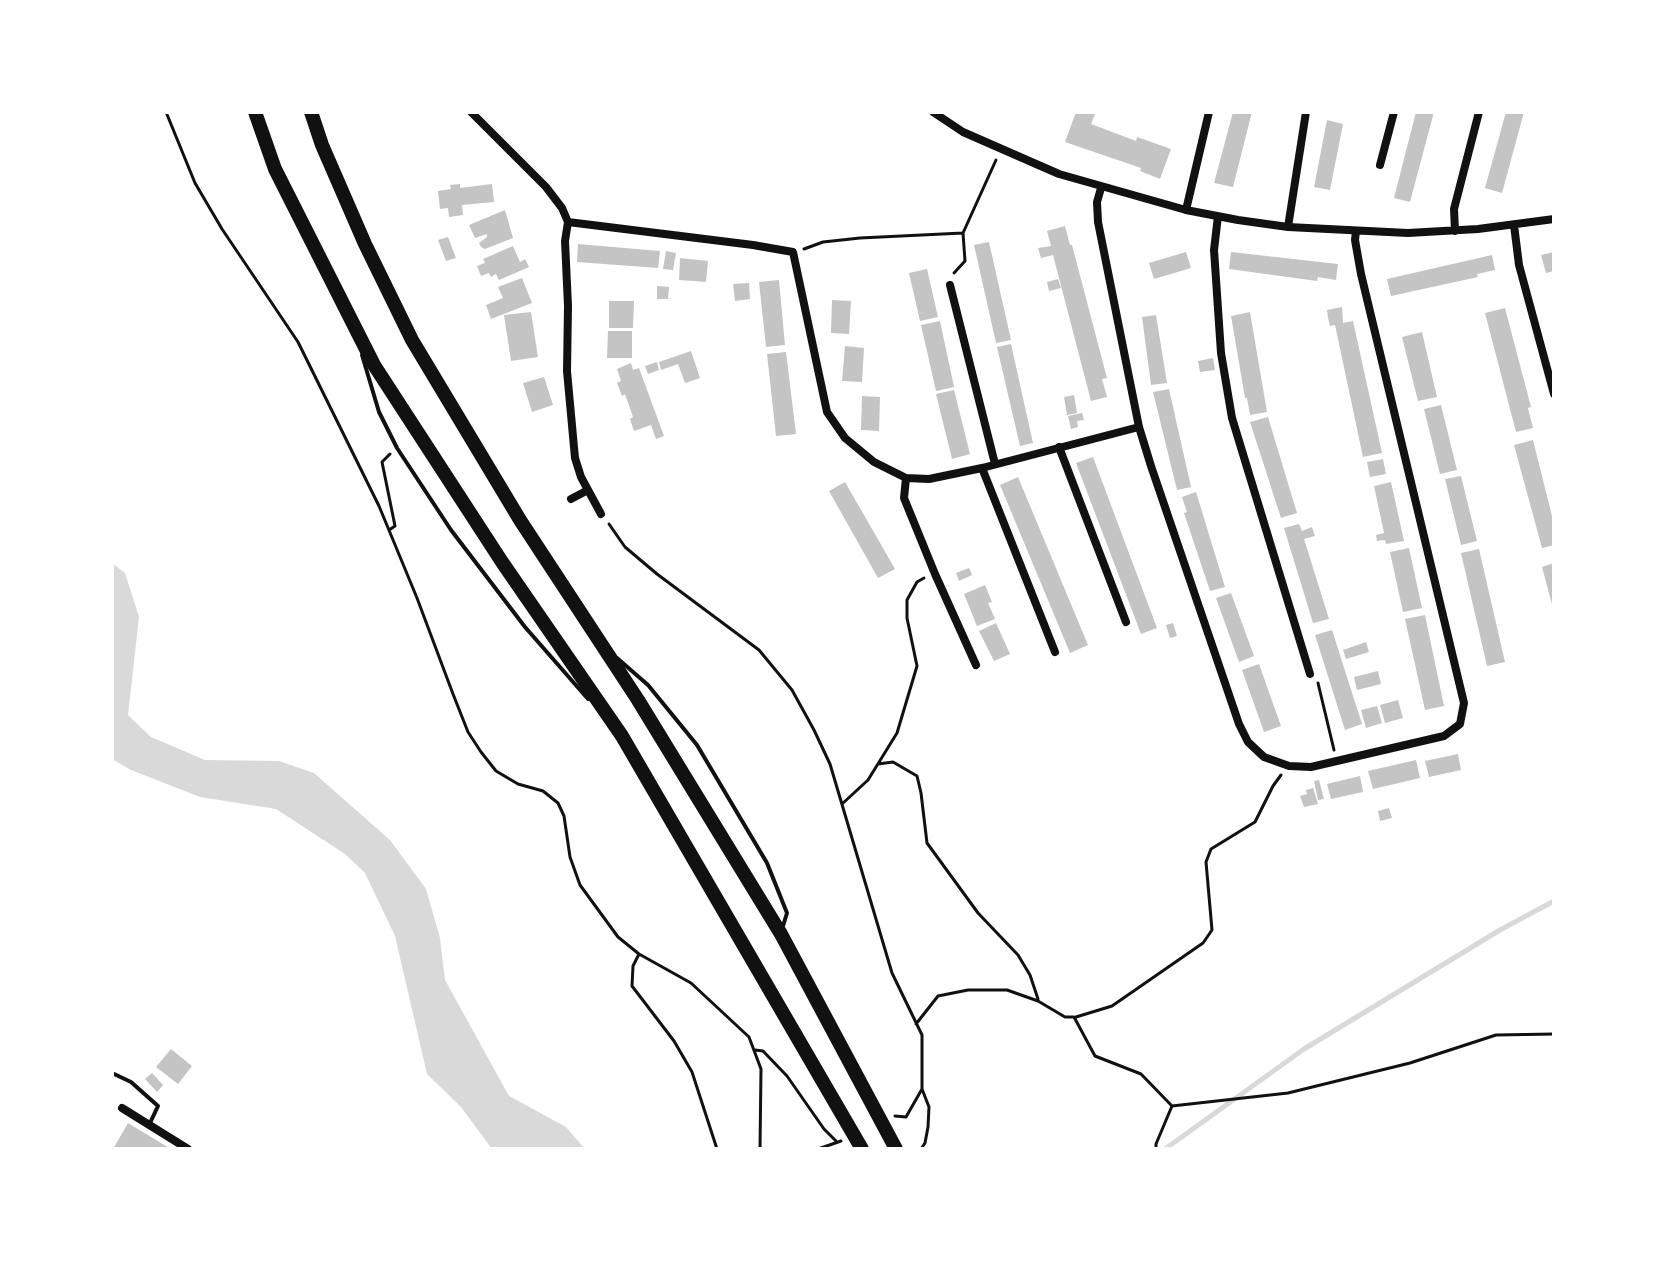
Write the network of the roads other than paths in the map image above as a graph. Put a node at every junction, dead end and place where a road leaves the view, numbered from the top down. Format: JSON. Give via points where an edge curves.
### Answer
{"nodes":[{"id":1,"x":255,"y":112,"type":"edge"},
{"id":2,"x":311,"y":112,"type":"edge"},
{"id":3,"x":471,"y":112,"type":"edge"},
{"id":4,"x":933,"y":112,"type":"edge"},
{"id":5,"x":1209,"y":112,"type":"edge"},
{"id":6,"x":1306,"y":112,"type":"edge"},
{"id":7,"x":1394,"y":112,"type":"edge"},
{"id":8,"x":1479,"y":112,"type":"edge"},
{"id":9,"x":1380,"y":165,"type":"dead end"},
{"id":10,"x":1101,"y":188,"type":"junction"},
{"id":11,"x":1186,"y":210,"type":"junction"},
{"id":12,"x":1218,"y":216,"type":"junction"},
{"id":13,"x":1554,"y":219,"type":"edge"},
{"id":14,"x":568,"y":222,"type":"junction"},
{"id":15,"x":1514,"y":225,"type":"junction"},
{"id":16,"x":1288,"y":227,"type":"junction"},
{"id":17,"x":1356,"y":231,"type":"junction"},
{"id":18,"x":1455,"y":231,"type":"junction"},
{"id":19,"x":950,"y":285,"type":"road end"},
{"id":20,"x":351,"y":322,"type":"junction"},
{"id":21,"x":1554,"y":394,"type":"edge"},
{"id":22,"x":1139,"y":427,"type":"junction"},
{"id":23,"x":1059,"y":447,"type":"junction"},
{"id":24,"x":995,"y":464,"type":"junction"},
{"id":25,"x":982,"y":468,"type":"junction"},
{"id":26,"x":906,"y":478,"type":"junction"},
{"id":27,"x":588,"y":490,"type":"junction"},
{"id":28,"x":571,"y":499,"type":"dead end"},
{"id":29,"x":601,"y":514,"type":"road end"},
{"id":30,"x":1126,"y":622,"type":"dead end"},
{"id":31,"x":601,"y":643,"type":"junction"},
{"id":32,"x":1055,"y":652,"type":"dead end"},
{"id":33,"x":976,"y":665,"type":"dead end"},
{"id":34,"x":1310,"y":674,"type":"road end"},
{"id":35,"x":622,"y":736,"type":"junction"},
{"id":36,"x":781,"y":934,"type":"junction"},
{"id":37,"x":112,"y":1073,"type":"edge"},
{"id":38,"x":122,"y":1108,"type":"dead end"},
{"id":39,"x":149,"y":1125,"type":"junction"},
{"id":40,"x":188,"y":1149,"type":"edge"},
{"id":41,"x":862,"y":1149,"type":"edge"},
{"id":42,"x":896,"y":1149,"type":"edge"}],
"edges":[{"from":1,"to":20,"type":"highway","via":[[275,169]]},
{"from":2,"to":31,"type":"highway","via":[[365,244],[412,340]]},
{"from":3,"to":14,"type":"street","via":[[546,187]]},
{"from":4,"to":10,"type":"street","via":[[1000,150]]},
{"from":5,"to":11,"type":"street"},
{"from":6,"to":16,"type":"street"},
{"from":7,"to":9,"type":"street"},
{"from":8,"to":18,"type":"street","via":[[1454,209]]},
{"from":10,"to":11,"type":"street"},
{"from":10,"to":22,"type":"street","via":[[1098,222]]},
{"from":11,"to":12,"type":"street"},
{"from":12,"to":16,"type":"street"},
{"from":12,"to":34,"type":"street","via":[[1214,250],[1220,339],[1232,418]]},
{"from":13,"to":15,"type":"street"},
{"from":14,"to":26,"type":"street","via":[[793,252],[827,412],[845,438],[874,462]]},
{"from":14,"to":27,"type":"street","via":[[567,371],[575,458]]},
{"from":15,"to":18,"type":"street"},
{"from":15,"to":21,"type":"street","via":[[1519,265]]},
{"from":16,"to":17,"type":"street"},
{"from":17,"to":18,"type":"street"},
{"from":17,"to":22,"type":"street","via":[[1361,274],[1464,703],[1460,724],[1444,736],[1311,767],[1264,757],[1248,742]]},
{"from":19,"to":24,"type":"street"},
{"from":20,"to":35,"type":"highway","via":[[418,436]]},
{"from":20,"to":35,"type":"lane","via":[[379,412],[397,448],[525,627]]},
{"from":22,"to":23,"type":"street"},
{"from":23,"to":24,"type":"street"},
{"from":23,"to":30,"type":"street"},
{"from":24,"to":25,"type":"street"},
{"from":25,"to":26,"type":"street"},
{"from":25,"to":32,"type":"street"},
{"from":26,"to":33,"type":"street","via":[[904,498]]},
{"from":27,"to":28,"type":"street"},
{"from":27,"to":29,"type":"street"},
{"from":31,"to":36,"type":"highway"},
{"from":31,"to":36,"type":"lane","via":[[648,685],[697,745],[767,863],[787,913]]},
{"from":35,"to":41,"type":"highway"},
{"from":36,"to":42,"type":"highway"},
{"from":37,"to":39,"type":"lane","via":[[158,1106]]},
{"from":38,"to":39,"type":"street"},
{"from":39,"to":40,"type":"street"}]}
